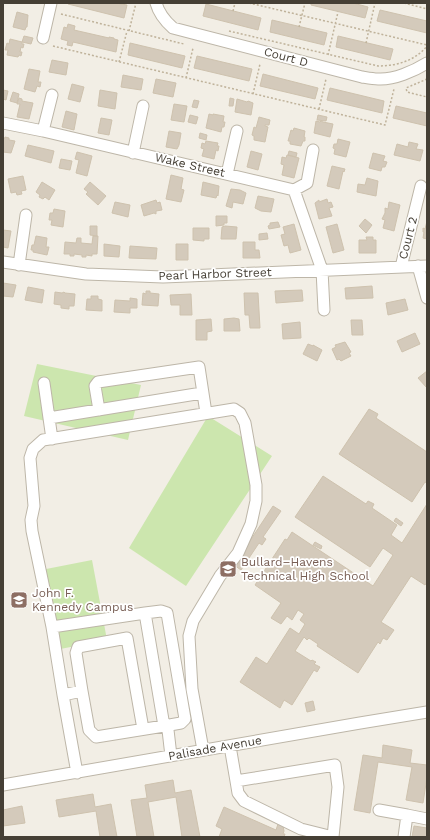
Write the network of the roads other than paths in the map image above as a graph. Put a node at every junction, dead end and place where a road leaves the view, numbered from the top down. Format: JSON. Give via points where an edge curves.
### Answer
{"nodes":[{"id":1,"x":51,"y":3,"type":"edge"},
{"id":2,"x":156,"y":3,"type":"edge"},
{"id":3,"x":43,"y":38,"type":"dead end"},
{"id":4,"x":427,"y":63,"type":"edge"},
{"id":5,"x":52,"y":95,"type":"dead end"},
{"id":6,"x":143,"y":106,"type":"dead end"},
{"id":7,"x":3,"y":123,"type":"edge"},
{"id":8,"x":44,"y":131,"type":"junction"},
{"id":9,"x":237,"y":131,"type":"dead end"},
{"id":10,"x":313,"y":150,"type":"dead end"},
{"id":11,"x":133,"y":153,"type":"junction"},
{"id":12,"x":227,"y":174,"type":"junction"},
{"id":13,"x":421,"y":186,"type":"dead end"},
{"id":14,"x":294,"y":190,"type":"junction"},
{"id":15,"x":26,"y":216,"type":"dead end"},
{"id":16,"x":3,"y":262,"type":"edge"},
{"id":17,"x":19,"y":265,"type":"junction"},
{"id":18,"x":422,"y":266,"type":"edge"},
{"id":19,"x":401,"y":267,"type":"junction"},
{"id":20,"x":322,"y":270,"type":"junction"},
{"id":21,"x":427,"y":298,"type":"edge"},
{"id":22,"x":324,"y":310,"type":"dead end"},
{"id":23,"x":44,"y":383,"type":"dead end"},
{"id":24,"x":202,"y":393,"type":"junction"},
{"id":25,"x":99,"y":410,"type":"junction"},
{"id":26,"x":206,"y":413,"type":"junction"},
{"id":27,"x":49,"y":418,"type":"junction"},
{"id":28,"x":52,"y":439,"type":"junction"},
{"id":29,"x":145,"y":613,"type":"junction"},
{"id":30,"x":52,"y":627,"type":"junction"},
{"id":31,"x":82,"y":692,"type":"junction"},
{"id":32,"x":63,"y":695,"type":"junction"},
{"id":33,"x":427,"y":712,"type":"edge"},
{"id":34,"x":164,"y":726,"type":"junction"},
{"id":35,"x":143,"y":729,"type":"junction"},
{"id":36,"x":230,"y":746,"type":"junction"},
{"id":37,"x":203,"y":750,"type":"junction"},
{"id":38,"x":171,"y":756,"type":"junction"},
{"id":39,"x":77,"y":773,"type":"junction"},
{"id":40,"x":236,"y":781,"type":"junction"},
{"id":41,"x":3,"y":785,"type":"edge"},
{"id":42,"x":379,"y":810,"type":"dead end"},
{"id":43,"x":407,"y":815,"type":"junction"},
{"id":44,"x":427,"y":819,"type":"edge"},
{"id":45,"x":332,"y":837,"type":"edge"},
{"id":46,"x":404,"y":837,"type":"edge"}],
"edges":[{"from":1,"to":3,"type":"street"},
{"from":2,"to":4,"type":"street","name":"Court D","via":[[165,21],[174,28],[362,77],[380,80],[394,77]]},
{"from":5,"to":8,"type":"street"},
{"from":6,"to":11,"type":"street"},
{"from":7,"to":8,"type":"street","name":"Wake Street"},
{"from":8,"to":11,"type":"street","name":"Wake Street"},
{"from":9,"to":12,"type":"street"},
{"from":10,"to":14,"type":"street","via":[[307,183]]},
{"from":11,"to":12,"type":"street","name":"Wake Street"},
{"from":12,"to":14,"type":"street","name":"Wake Street"},
{"from":13,"to":19,"type":"street","name":"Court 2"},
{"from":14,"to":20,"type":"street"},
{"from":15,"to":17,"type":"street"},
{"from":16,"to":17,"type":"street","name":"Pearl Harbor Street"},
{"from":17,"to":20,"type":"street","name":"Pearl Harbor Street","via":[[86,274],[163,276]]},
{"from":18,"to":19,"type":"street","name":"Pearl Harbor Street"},
{"from":18,"to":21,"type":"street"},
{"from":19,"to":20,"type":"street","name":"Pearl Harbor Street"},
{"from":20,"to":22,"type":"street"},
{"from":23,"to":27,"type":"street"},
{"from":24,"to":25,"type":"street"},
{"from":24,"to":25,"type":"street","via":[[199,368],[98,382],[95,386]]},
{"from":24,"to":26,"type":"street"},
{"from":25,"to":27,"type":"street"},
{"from":26,"to":28,"type":"street"},
{"from":26,"to":37,"type":"street","via":[[234,408],[240,413],[245,423],[256,485],[256,500],[251,524],[238,553],[220,576],[193,621],[189,636],[192,689]]},
{"from":27,"to":28,"type":"street"},
{"from":28,"to":30,"type":"street","via":[[43,440],[33,449],[30,458],[32,531]]},
{"from":29,"to":30,"type":"street"},
{"from":29,"to":34,"type":"street"},
{"from":29,"to":34,"type":"street","via":[[168,613],[185,719],[181,723]]},
{"from":30,"to":32,"type":"street"},
{"from":31,"to":32,"type":"street"},
{"from":31,"to":35,"type":"street","via":[[89,730],[96,737]]},
{"from":31,"to":35,"type":"street","via":[[76,654],[78,647],[127,638]]},
{"from":32,"to":39,"type":"street"},
{"from":33,"to":36,"type":"street","name":"Palisade Avenue"},
{"from":34,"to":35,"type":"street"},
{"from":34,"to":38,"type":"street","via":[[168,730]]},
{"from":36,"to":37,"type":"street","name":"Palisade Avenue"},
{"from":36,"to":40,"type":"street"},
{"from":37,"to":38,"type":"street","name":"Palisade Avenue"},
{"from":38,"to":39,"type":"street","name":"Palisade Avenue"},
{"from":39,"to":41,"type":"street","name":"Palisade Avenue"},
{"from":40,"to":45,"type":"street","via":[[238,793],[244,801],[301,829]]},
{"from":40,"to":45,"type":"street","via":[[335,765],[338,786]]},
{"from":42,"to":43,"type":"street"},
{"from":43,"to":44,"type":"street"},
{"from":43,"to":46,"type":"street"}]}
